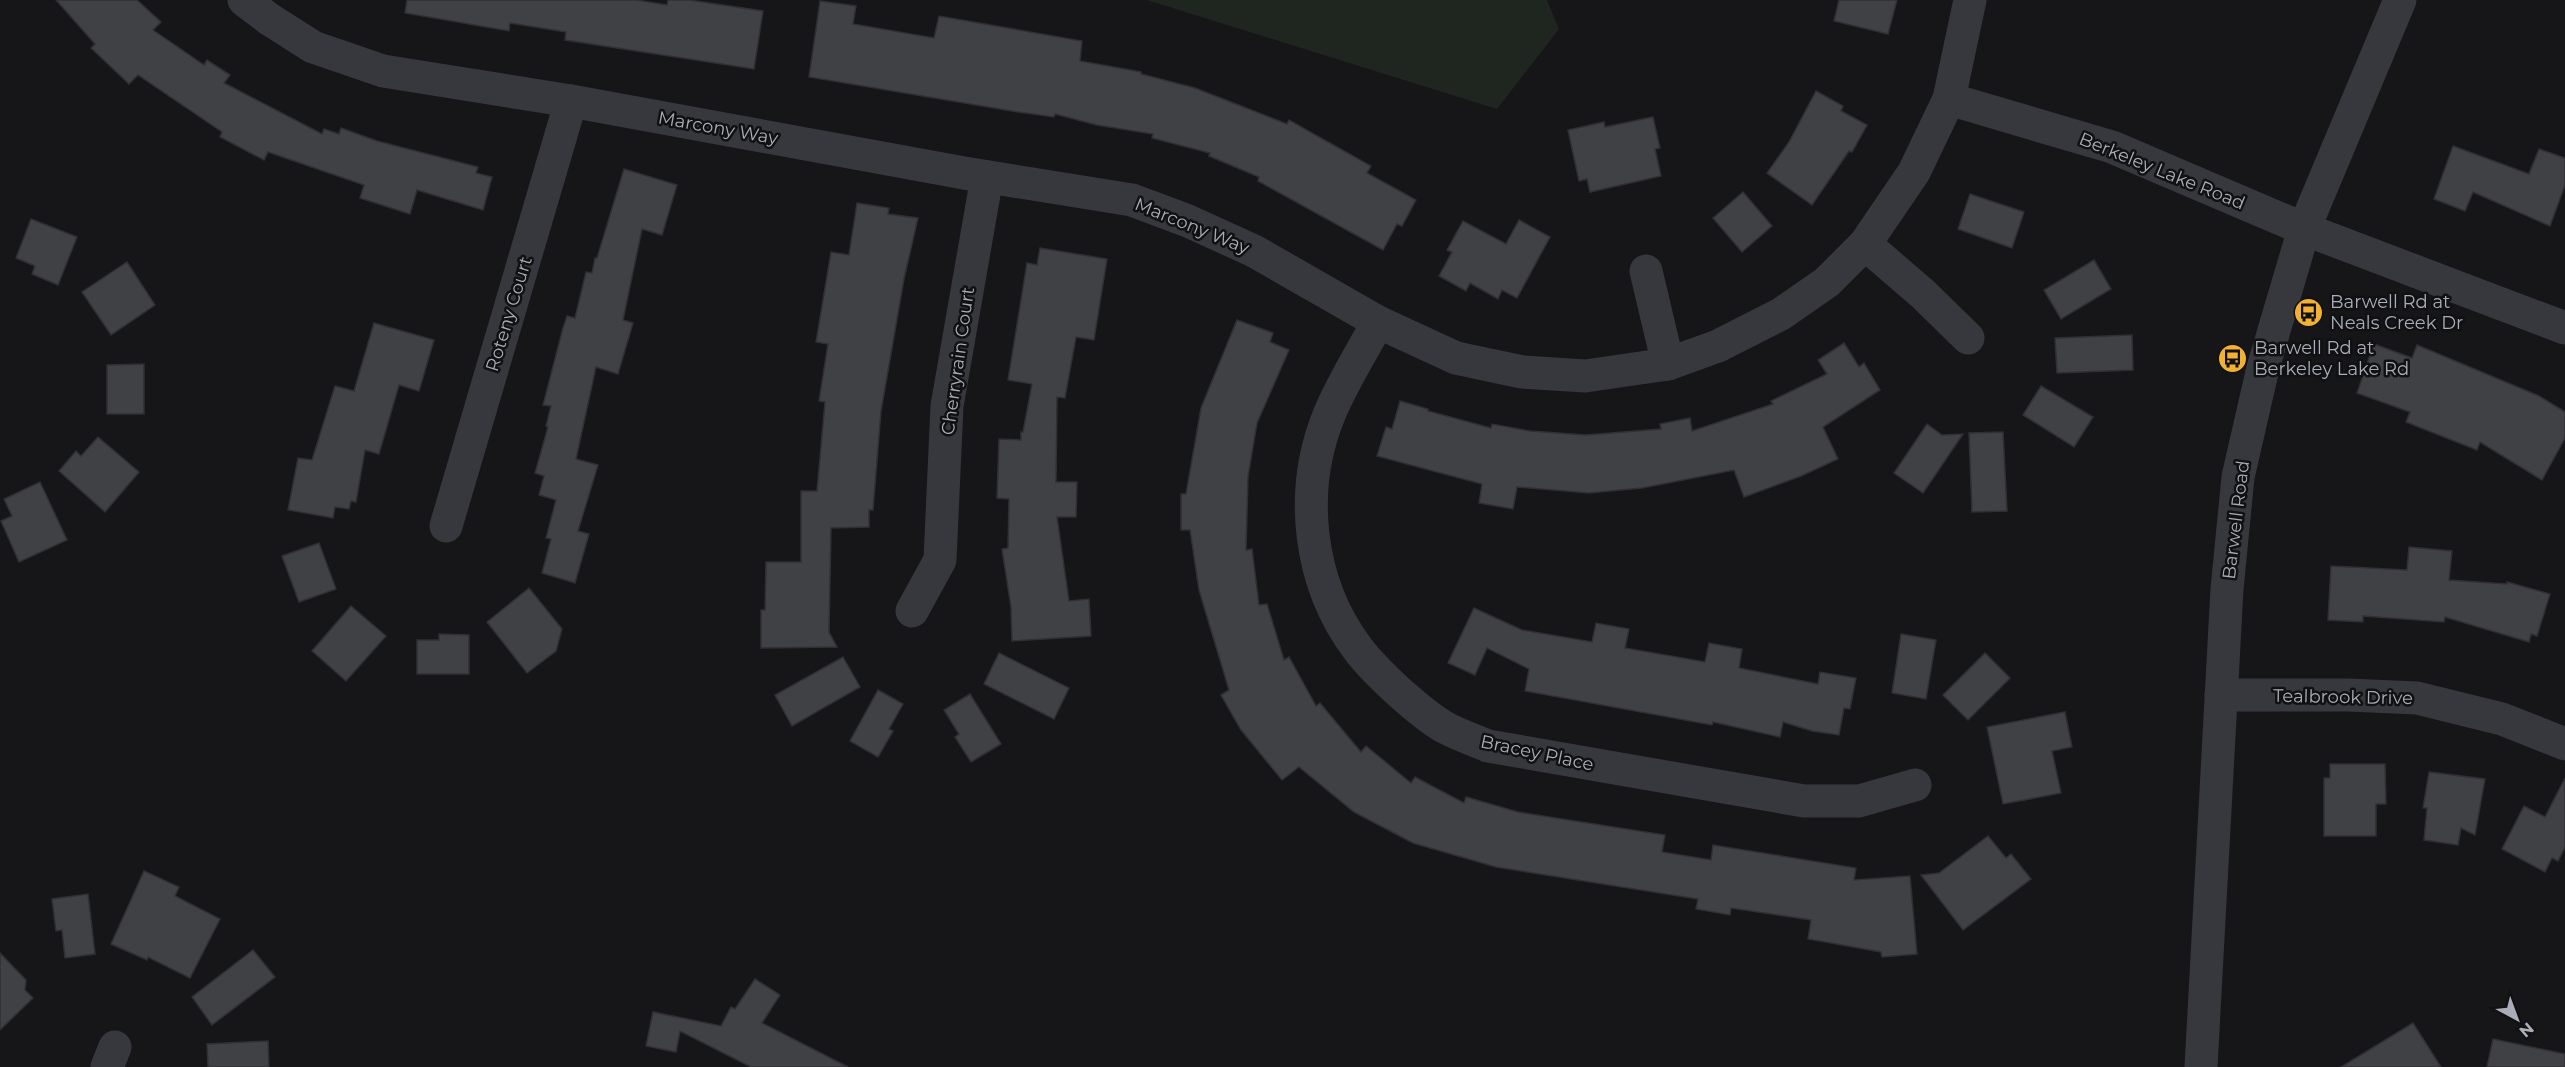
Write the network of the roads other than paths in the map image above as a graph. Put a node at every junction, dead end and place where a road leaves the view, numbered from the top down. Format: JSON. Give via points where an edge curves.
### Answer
{"nodes":[{"id":1,"x":244,"y":0,"type":"edge"},
{"id":2,"x":1970,"y":0,"type":"edge"},
{"id":3,"x":2400,"y":0,"type":"edge"},
{"id":4,"x":1949,"y":99,"type":"junction"},
{"id":5,"x":571,"y":101,"type":"junction"},
{"id":6,"x":987,"y":177,"type":"junction"},
{"id":7,"x":2304,"y":229,"type":"junction"},
{"id":8,"x":1865,"y":244,"type":"junction"},
{"id":9,"x":1646,"y":271,"type":"dead end"},
{"id":10,"x":1377,"y":322,"type":"junction"},
{"id":11,"x":2565,"y":328,"type":"edge"},
{"id":12,"x":1968,"y":338,"type":"dead end"},
{"id":13,"x":1668,"y":364,"type":"junction"},
{"id":14,"x":446,"y":526,"type":"dead end"},
{"id":15,"x":912,"y":611,"type":"dead end"},
{"id":16,"x":2221,"y":695,"type":"junction"},
{"id":17,"x":2565,"y":744,"type":"edge"},
{"id":18,"x":1915,"y":785,"type":"dead end"},
{"id":19,"x":2200,"y":1067,"type":"edge"}],
"edges":[{"from":1,"to":5,"type":"street","name":"Marcony Way","via":[[313,47],[383,71]]},
{"from":2,"to":4,"type":"street","name":"Marcony Way"},
{"from":3,"to":7,"type":"street","name":"Barwell Road"},
{"from":4,"to":7,"type":"street","name":"Berkeley Lake Road","via":[[2112,147]]},
{"from":4,"to":8,"type":"street","name":"Marcony Way","via":[[1914,172]]},
{"from":5,"to":6,"type":"street","name":"Marcony Way"},
{"from":5,"to":14,"type":"street","name":"Roteny Court"},
{"from":6,"to":10,"type":"street","name":"Marcony Way","via":[[1132,201],[1188,221],[1254,252]]},
{"from":6,"to":15,"type":"street","name":"Cherryrain Court","via":[[947,406],[940,560]]},
{"from":7,"to":11,"type":"street","name":"Berkeley Lake Road"},
{"from":7,"to":16,"type":"street","name":"Barwell Road","via":[[2263,368],[2238,477]]},
{"from":8,"to":12,"type":"street"},
{"from":8,"to":13,"type":"street","name":"Marcony Way","via":[[1827,282],[1781,314],[1718,346]]},
{"from":9,"to":13,"type":"street"},
{"from":10,"to":13,"type":"street","name":"Marcony Way","via":[[1456,358],[1522,372],[1585,376]]},
{"from":10,"to":18,"type":"street","name":"Bracey Place","via":[[1329,415],[1311,492],[1311,530],[1320,573],[1358,649],[1414,705],[1445,728],[1488,746],[1804,801],[1858,801]]},
{"from":16,"to":17,"type":"street","name":"Tealbrook Drive","via":[[2418,698],[2502,719]]},
{"from":16,"to":19,"type":"street","name":"Barwell Road"}]}
